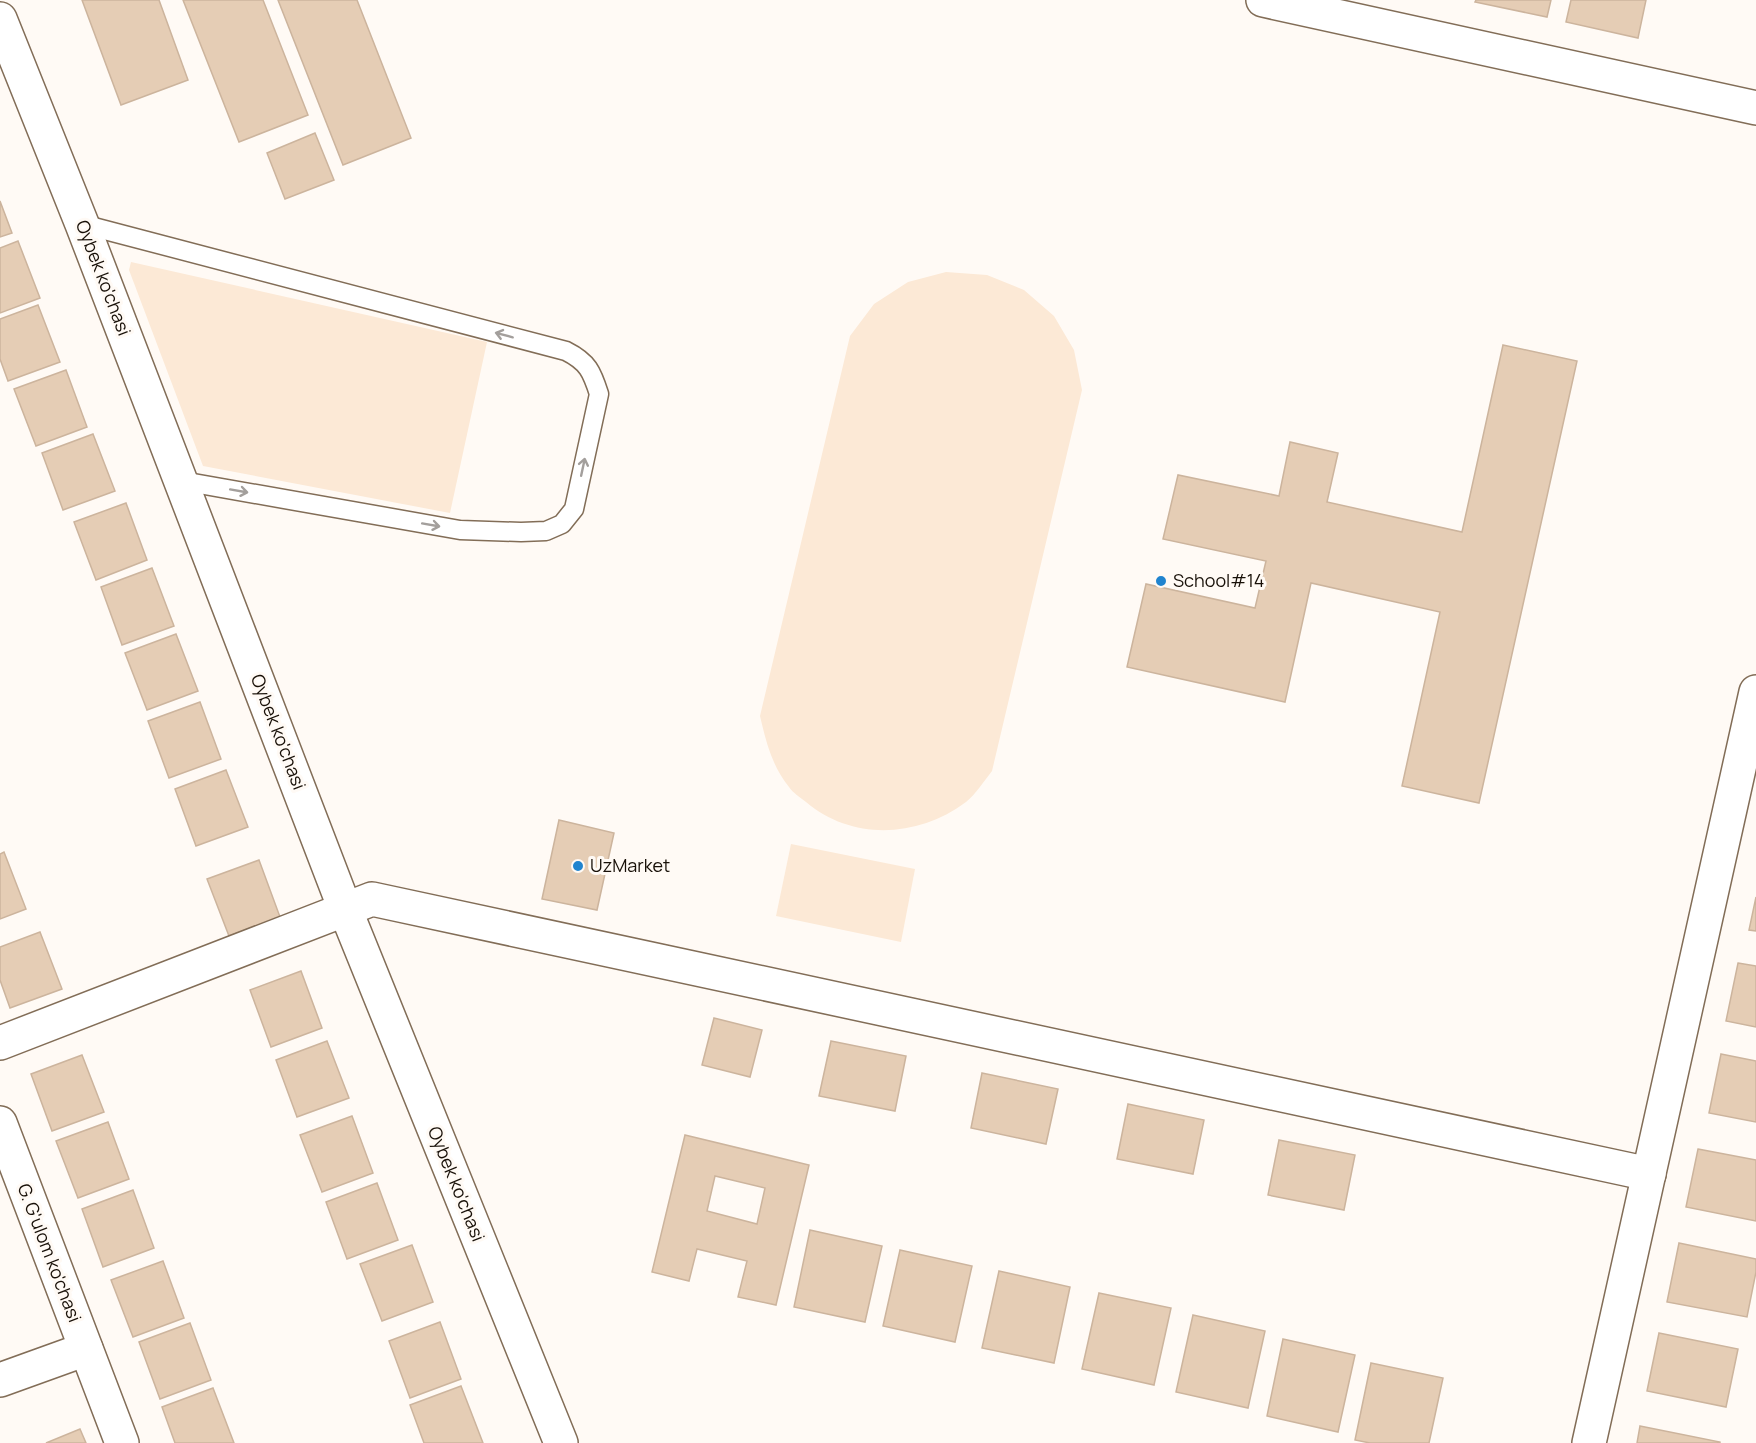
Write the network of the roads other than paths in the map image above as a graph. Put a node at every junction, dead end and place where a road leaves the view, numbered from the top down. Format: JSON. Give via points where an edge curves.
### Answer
{"nodes":[{"id":1,"x":1263,"y":0,"type":"edge"},
{"id":2,"x":0,"y":19,"type":"edge"},
{"id":3,"x":1756,"y":108,"type":"edge"},
{"id":4,"x":82,"y":224,"type":"junction"},
{"id":5,"x":182,"y":481,"type":"junction"},
{"id":6,"x":1756,"y":692,"type":"edge"},
{"id":7,"x":345,"y":909,"type":"junction"},
{"id":8,"x":0,"y":1043,"type":"edge"},
{"id":9,"x":0,"y":1124,"type":"edge"},
{"id":10,"x":1649,"y":1174,"type":"junction"},
{"id":11,"x":86,"y":1349,"type":"junction"},
{"id":12,"x":0,"y":1380,"type":"edge"},
{"id":13,"x":122,"y":1443,"type":"edge"},
{"id":14,"x":561,"y":1443,"type":"edge"},
{"id":15,"x":1589,"y":1443,"type":"edge"}],
"edges":[{"from":1,"to":3,"type":"street"},
{"from":2,"to":4,"type":"street","name":"Oybek ko'chasi"},
{"from":4,"to":5,"type":"street","name":"Oybek ko'chasi"},
{"from":5,"to":4,"type":"lane","one_way":true,"via":[[460,530],[546,531],[562,524],[574,509],[599,394],[581,359],[566,351]]},
{"from":5,"to":7,"type":"street","name":"Oybek ko'chasi"},
{"from":6,"to":10,"type":"street"},
{"from":7,"to":8,"type":"street"},
{"from":7,"to":10,"type":"street","via":[[372,899]]},
{"from":7,"to":14,"type":"street","name":"Oybek ko'chasi"},
{"from":9,"to":11,"type":"street","name":"G. G'ulom ko'chasi"},
{"from":10,"to":15,"type":"street"},
{"from":11,"to":12,"type":"street"},
{"from":11,"to":13,"type":"street","name":"G. G'ulom ko'chasi"}]}
